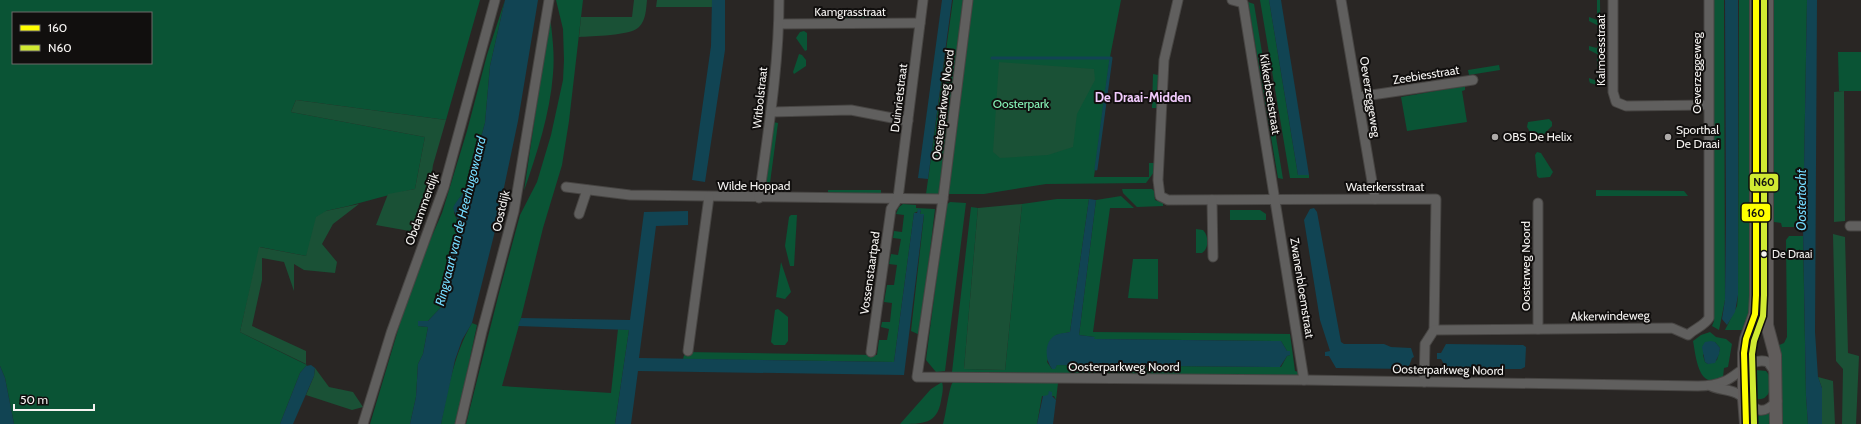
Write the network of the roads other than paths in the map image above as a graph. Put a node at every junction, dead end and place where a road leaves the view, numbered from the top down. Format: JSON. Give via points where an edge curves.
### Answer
{"nodes":[{"id":1,"x":495,"y":0,"type":"edge"},
{"id":2,"x":549,"y":0,"type":"edge"},
{"id":3,"x":779,"y":0,"type":"edge"},
{"id":4,"x":923,"y":0,"type":"edge"},
{"id":5,"x":968,"y":0,"type":"edge"},
{"id":6,"x":1178,"y":0,"type":"edge"},
{"id":7,"x":1232,"y":0,"type":"edge"},
{"id":8,"x":1341,"y":0,"type":"edge"},
{"id":9,"x":1613,"y":0,"type":"edge"},
{"id":10,"x":1709,"y":0,"type":"edge"},
{"id":11,"x":1756,"y":0,"type":"edge"},
{"id":12,"x":1767,"y":0,"type":"edge"},
{"id":13,"x":920,"y":23,"type":"junction"},
{"id":14,"x":779,"y":24,"type":"junction"},
{"id":15,"x":1473,"y":80,"type":"dead end"},
{"id":16,"x":1358,"y":97,"type":"junction"},
{"id":17,"x":1708,"y":105,"type":"junction"},
{"id":18,"x":771,"y":112,"type":"junction"},
{"id":19,"x":908,"y":121,"type":"junction"},
{"id":20,"x":566,"y":187,"type":"dead end"},
{"id":21,"x":587,"y":190,"type":"junction"},
{"id":22,"x":1709,"y":195,"type":"joint"},
{"id":23,"x":709,"y":198,"type":"junction"},
{"id":24,"x":759,"y":198,"type":"junction"},
{"id":25,"x":898,"y":198,"type":"junction"},
{"id":26,"x":943,"y":199,"type":"junction"},
{"id":27,"x":1375,"y":199,"type":"junction"},
{"id":28,"x":1212,"y":200,"type":"junction"},
{"id":29,"x":1275,"y":200,"type":"junction"},
{"id":30,"x":1538,"y":203,"type":"dead end"},
{"id":31,"x":579,"y":214,"type":"dead end"},
{"id":32,"x":1850,"y":226,"type":"dead end"},
{"id":33,"x":1861,"y":226,"type":"edge"},
{"id":34,"x":1213,"y":257,"type":"dead end"},
{"id":35,"x":1538,"y":329,"type":"junction"},
{"id":36,"x":1434,"y":330,"type":"junction"},
{"id":37,"x":688,"y":351,"type":"dead end"},
{"id":38,"x":871,"y":352,"type":"dead end"},
{"id":39,"x":1744,"y":369,"type":"junction"},
{"id":40,"x":1776,"y":373,"type":"junction"},
{"id":41,"x":1304,"y":380,"type":"junction"},
{"id":42,"x":1424,"y":382,"type":"junction"},
{"id":43,"x":1711,"y":386,"type":"junction"},
{"id":44,"x":1744,"y":399,"type":"junction"},
{"id":45,"x":1777,"y":401,"type":"junction"},
{"id":46,"x":363,"y":424,"type":"edge"},
{"id":47,"x":460,"y":424,"type":"edge"},
{"id":48,"x":1746,"y":424,"type":"edge"},
{"id":49,"x":1776,"y":424,"type":"edge"}],
"edges":[{"from":1,"to":46,"type":"street","name":"Obdammerdijk","via":[[444,187],[391,333]]},
{"from":2,"to":47,"type":"street","name":"Oostdijk","via":[[514,211]]},
{"from":3,"to":14,"type":"street","name":"Witbolstraat"},
{"from":4,"to":13,"type":"street","name":"Duinrietstraat"},
{"from":5,"to":26,"type":"street","name":"Oosterparkweg Noord"},
{"from":6,"to":28,"type":"street","name":"Waterkersstraat","via":[[1164,60],[1158,192],[1165,199]]},
{"from":7,"to":29,"type":"street","name":"Kikkerbeetstraat","via":[[1243,3]]},
{"from":8,"to":16,"type":"street","name":"Oeverzeggeweg"},
{"from":9,"to":17,"type":"street","name":"Kalmoesstraat","via":[[1614,98],[1620,105]]},
{"from":10,"to":17,"type":"street","name":"Oeverzeggeweg"},
{"from":11,"to":39,"type":"main road","via":[[1755,314],[1746,340]]},
{"from":12,"to":40,"type":"main road","via":[[1767,325],[1775,355]]},
{"from":13,"to":14,"type":"street","name":"Kamgrasstraat"},
{"from":13,"to":19,"type":"street","name":"Duinrietstraat"},
{"from":14,"to":18,"type":"street","name":"Witbolstraat"},
{"from":15,"to":16,"type":"street","name":"Zeebiesstraat"},
{"from":16,"to":27,"type":"street","name":"Oeverzeggeweg"},
{"from":17,"to":22,"type":"street","name":"Oeverzeggeweg"},
{"from":18,"to":19,"type":"street","via":[[851,110]]},
{"from":18,"to":24,"type":"street","name":"Witbolstraat"},
{"from":19,"to":25,"type":"street","name":"Duinrietstraat"},
{"from":20,"to":21,"type":"street","name":"Wilde Hoppad"},
{"from":21,"to":23,"type":"street","name":"Wilde Hoppad","via":[[630,195]]},
{"from":21,"to":31,"type":"street"},
{"from":22,"to":35,"type":"street","name":"Akkerwindeweg","via":[[1710,315],[1705,324],[1688,334],[1672,328]]},
{"from":23,"to":24,"type":"street","name":"Wilde Hoppad"},
{"from":23,"to":37,"type":"street"},
{"from":24,"to":25,"type":"street","name":"Wilde Hoppad"},
{"from":25,"to":26,"type":"street","name":"Wilde Hoppad"},
{"from":25,"to":38,"type":"street","name":"Vossenstaartpad","via":[[891,209]]},
{"from":26,"to":41,"type":"street","name":"Oosterparkweg Noord","via":[[917,377]]},
{"from":27,"to":29,"type":"street","name":"Waterkersstraat"},
{"from":27,"to":36,"type":"street","name":"Waterkersstraat","via":[[1436,199]]},
{"from":28,"to":29,"type":"street","name":"Waterkersstraat"},
{"from":28,"to":34,"type":"street"},
{"from":29,"to":41,"type":"street","name":"Zwanenbloemstraat"},
{"from":30,"to":35,"type":"street","name":"Oosterweg Noord"},
{"from":32,"to":33,"type":"street"},
{"from":35,"to":36,"type":"street","name":"Akkerwindeweg"},
{"from":36,"to":42,"type":"street","via":[[1425,344]]},
{"from":39,"to":40,"type":"street","name":"Oosterparkweg Noord","via":[[1754,361],[1764,360],[1771,364]]},
{"from":39,"to":43,"type":"street","name":"Oosterparkweg Noord","via":[[1734,377]]},
{"from":39,"to":44,"type":"main road"},
{"from":40,"to":45,"type":"main road"},
{"from":41,"to":42,"type":"street","name":"Oosterparkweg Noord"},
{"from":42,"to":43,"type":"street","name":"Oosterparkweg Noord"},
{"from":43,"to":44,"type":"street","name":"Oosterparkweg Noord","via":[[1737,393]]},
{"from":44,"to":45,"type":"street","name":"Oosterparkweg Noord","via":[[1758,410],[1767,409]]},
{"from":44,"to":48,"type":"main road"},
{"from":45,"to":49,"type":"main road"}]}
